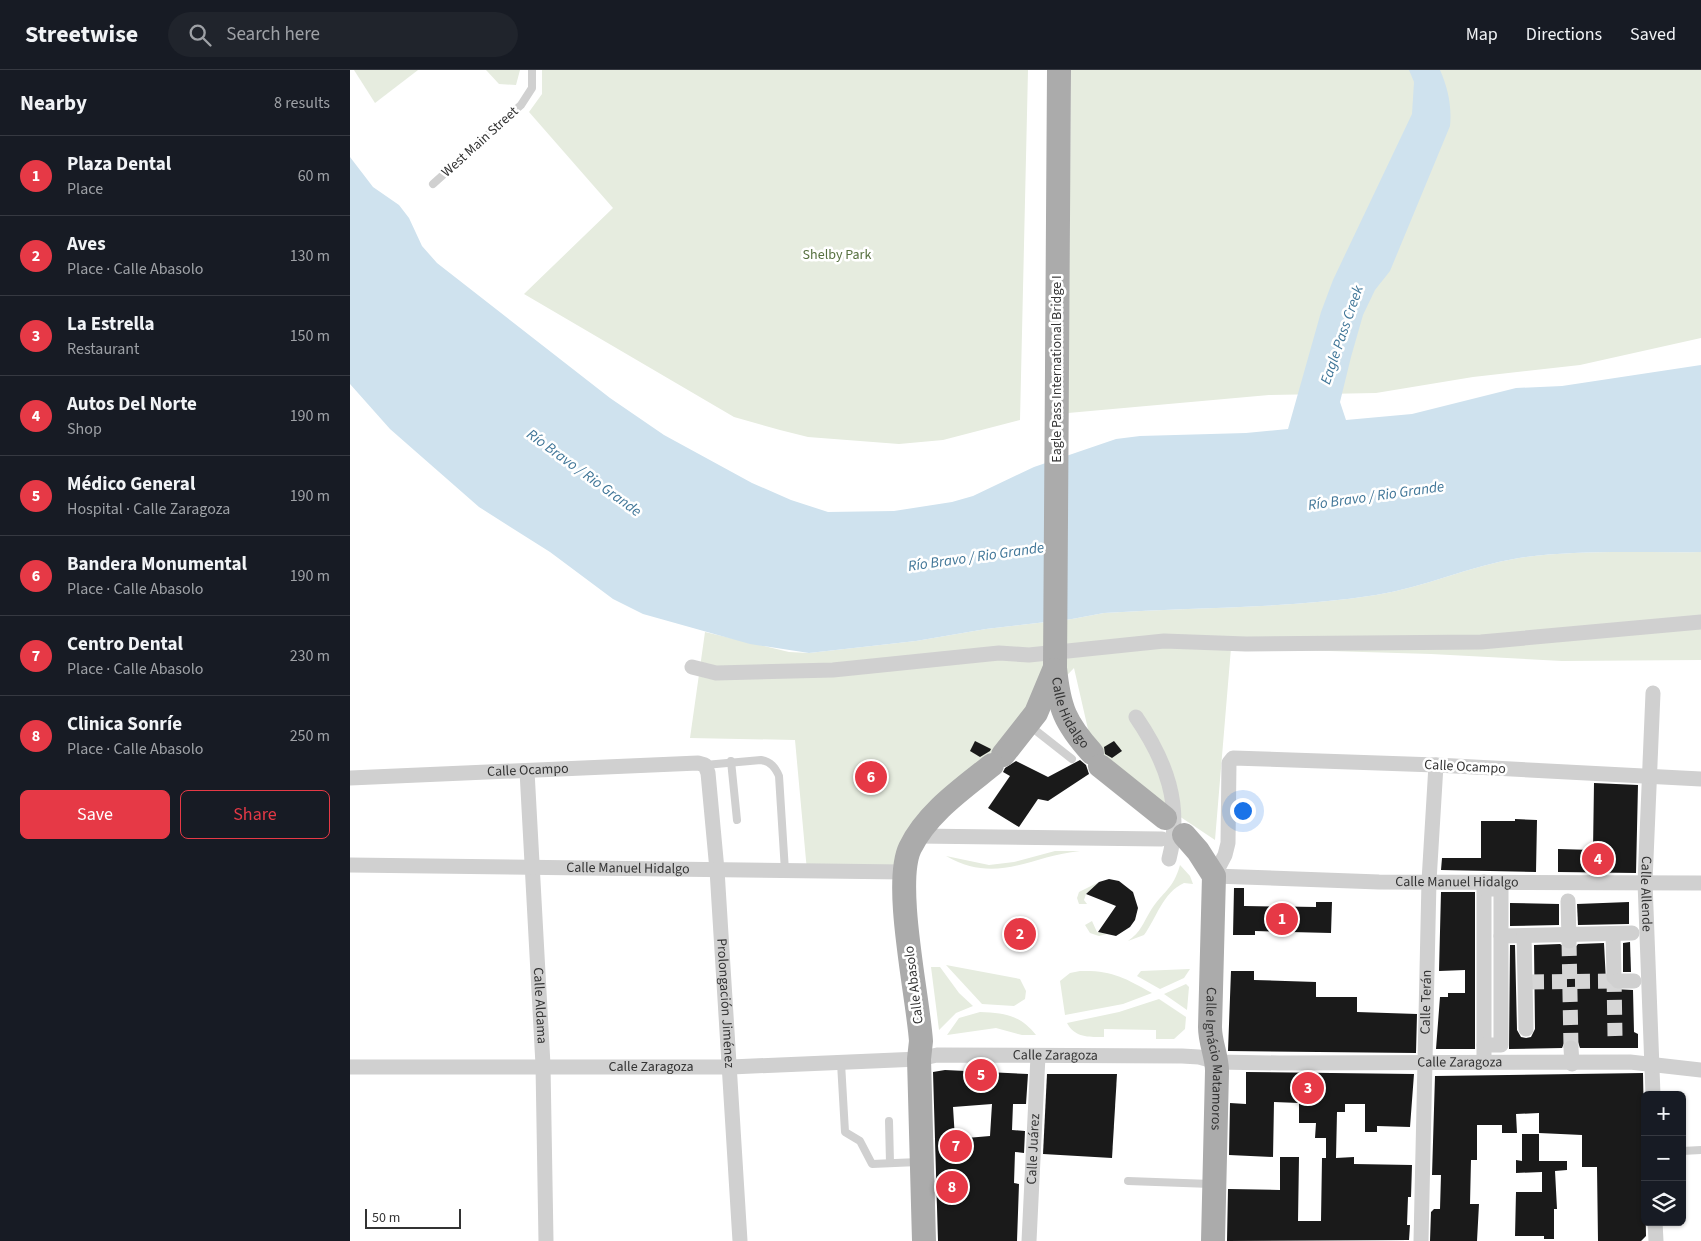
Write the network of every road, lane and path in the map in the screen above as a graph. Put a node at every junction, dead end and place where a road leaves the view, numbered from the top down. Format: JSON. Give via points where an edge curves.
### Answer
{"nodes":[{"id":1,"x":532,"y":70,"type":"edge"},
{"id":2,"x":1059,"y":70,"type":"edge"},
{"id":3,"x":433,"y":184,"type":"dead end"},
{"id":4,"x":1701,"y":622,"type":"edge"},
{"id":5,"x":692,"y":667,"type":"dead end"},
{"id":6,"x":1055,"y":668,"type":"junction"},
{"id":7,"x":1653,"y":693,"type":"dead end"},
{"id":8,"x":1136,"y":717,"type":"dead end"},
{"id":9,"x":1028,"y":724,"type":"junction"},
{"id":10,"x":1088,"y":760,"type":"junction"},
{"id":11,"x":1230,"y":760,"type":"joint"},
{"id":12,"x":731,"y":761,"type":"junction"},
{"id":13,"x":706,"y":765,"type":"junction"},
{"id":14,"x":1436,"y":765,"type":"junction"},
{"id":15,"x":527,"y":771,"type":"junction"},
{"id":16,"x":1648,"y":776,"type":"junction"},
{"id":17,"x":350,"y":778,"type":"edge"},
{"id":18,"x":1701,"y":779,"type":"edge"},
{"id":19,"x":737,"y":820,"type":"dead end"},
{"id":20,"x":1176,"y":828,"type":"junction"},
{"id":21,"x":917,"y":836,"type":"junction"},
{"id":22,"x":1169,"y":858,"type":"dead end"},
{"id":23,"x":350,"y":865,"type":"edge"},
{"id":24,"x":531,"y":868,"type":"junction"},
{"id":25,"x":717,"y":870,"type":"junction"},
{"id":26,"x":785,"y":871,"type":"junction"},
{"id":27,"x":904,"y":872,"type":"junction"},
{"id":28,"x":1214,"y":876,"type":"junction"},
{"id":29,"x":1429,"y":882,"type":"junction"},
{"id":30,"x":1645,"y":882,"type":"junction"},
{"id":31,"x":1701,"y":883,"type":"edge"},
{"id":32,"x":1484,"y":885,"type":"junction"},
{"id":33,"x":1568,"y":901,"type":"dead end"},
{"id":34,"x":1632,"y":933,"type":"dead end"},
{"id":35,"x":1613,"y":934,"type":"junction"},
{"id":36,"x":1501,"y":936,"type":"junction"},
{"id":37,"x":1524,"y":936,"type":"junction"},
{"id":38,"x":1569,"y":938,"type":"junction"},
{"id":39,"x":1622,"y":980,"type":"tunnel mouth"},
{"id":40,"x":1501,"y":982,"type":"junction"},
{"id":41,"x":1527,"y":982,"type":"junction"},
{"id":42,"x":1526,"y":1029,"type":"dead end"},
{"id":43,"x":1484,"y":1045,"type":"junction"},
{"id":44,"x":1571,"y":1048,"type":"tunnel mouth"},
{"id":45,"x":1038,"y":1056,"type":"junction"},
{"id":46,"x":919,"y":1059,"type":"junction"},
{"id":47,"x":1217,"y":1062,"type":"junction"},
{"id":48,"x":841,"y":1063,"type":"junction"},
{"id":49,"x":1425,"y":1064,"type":"junction"},
{"id":50,"x":1484,"y":1064,"type":"junction"},
{"id":51,"x":1572,"y":1064,"type":"junction"},
{"id":52,"x":543,"y":1066,"type":"junction"},
{"id":53,"x":1653,"y":1066,"type":"junction"},
{"id":54,"x":350,"y":1067,"type":"edge"},
{"id":55,"x":731,"y":1067,"type":"junction"},
{"id":56,"x":1701,"y":1070,"type":"edge"},
{"id":57,"x":1653,"y":1091,"type":"edge"},
{"id":58,"x":890,"y":1121,"type":"dead end"},
{"id":59,"x":1701,"y":1150,"type":"edge"},
{"id":60,"x":1686,"y":1151,"type":"edge"},
{"id":61,"x":922,"y":1162,"type":"junction"},
{"id":62,"x":890,"y":1163,"type":"junction"},
{"id":63,"x":1128,"y":1181,"type":"dead end"},
{"id":64,"x":1214,"y":1184,"type":"junction"},
{"id":65,"x":1656,"y":1226,"type":"edge"},
{"id":66,"x":546,"y":1241,"type":"edge"},
{"id":67,"x":740,"y":1241,"type":"edge"},
{"id":68,"x":924,"y":1241,"type":"edge"},
{"id":69,"x":1029,"y":1241,"type":"edge"},
{"id":70,"x":1213,"y":1241,"type":"edge"},
{"id":71,"x":1421,"y":1241,"type":"edge"},
{"id":72,"x":1656,"y":1241,"type":"edge"}],
"edges":[{"from":1,"to":3,"type":"lane","name":"West Main Street","via":[[532,88],[522,105]]},
{"from":2,"to":6,"type":"main road","name":"Eagle Pass International Bridge I"},
{"from":4,"to":5,"type":"street","via":[[1481,642],[1246,644],[1164,641],[833,670],[716,673]]},
{"from":6,"to":9,"type":"main road","name":"Calle Abasolo"},
{"from":6,"to":10,"type":"main road","name":"Calle Hidalgo","via":[[1060,704]]},
{"from":7,"to":16,"type":"street","name":"Calle Allende"},
{"from":8,"to":20,"type":"street","via":[[1158,754],[1170,783]]},
{"from":9,"to":10,"type":"lane"},
{"from":9,"to":21,"type":"main road","name":"Calle Abasolo","via":[[998,760],[941,808]]},
{"from":10,"to":20,"type":"main road","name":"Calle Hidalgo"},
{"from":11,"to":14,"type":"street","name":"Calle Ocampo"},
{"from":11,"to":28,"type":"street","name":"Calle Ignácio Matamoros","via":[[1228,843]]},
{"from":12,"to":13,"type":"lane"},
{"from":12,"to":19,"type":"lane"},
{"from":12,"to":26,"type":"lane","via":[[761,760],[775,767],[779,776]]},
{"from":13,"to":15,"type":"street","name":"Calle Ocampo"},
{"from":13,"to":25,"type":"street","name":"Prolongación Jiménez"},
{"from":14,"to":16,"type":"street","name":"Calle Ocampo"},
{"from":14,"to":29,"type":"street","name":"Calle Terán"},
{"from":15,"to":17,"type":"street","name":"Calle Ocampo"},
{"from":15,"to":24,"type":"street","name":"Calle Aldama"},
{"from":16,"to":18,"type":"street","name":"Calle Ocampo"},
{"from":16,"to":30,"type":"street","name":"Calle Allende"},
{"from":20,"to":21,"type":"street"},
{"from":20,"to":22,"type":"street","via":[[1175,821]]},
{"from":20,"to":28,"type":"main road"},
{"from":21,"to":27,"type":"main road","name":"Calle Abasolo","via":[[907,856]]},
{"from":23,"to":24,"type":"street","name":"Calle Manuel Hidalgo"},
{"from":24,"to":25,"type":"street","name":"Calle Manuel Hidalgo"},
{"from":24,"to":52,"type":"street","name":"Calle Aldama"},
{"from":25,"to":26,"type":"street","name":"Calle Manuel Hidalgo"},
{"from":25,"to":55,"type":"street","name":"Prolongación Jiménez"},
{"from":26,"to":27,"type":"street","name":"Calle Manuel Hidalgo"},
{"from":27,"to":46,"type":"main road","name":"Calle Abasolo","via":[[906,920],[921,1041]]},
{"from":28,"to":29,"type":"street","name":"Calle Manuel Hidalgo"},
{"from":28,"to":47,"type":"main road","name":"Calle Ignácio Matamoros","via":[[1210,1027]]},
{"from":29,"to":32,"type":"street","name":"Calle Manuel Hidalgo"},
{"from":29,"to":49,"type":"street","name":"Calle Terán"},
{"from":30,"to":31,"type":"street","name":"Calle Manuel Hidalgo"},
{"from":30,"to":32,"type":"street","name":"Calle Manuel Hidalgo"},
{"from":30,"to":53,"type":"street","name":"Calle Allende"},
{"from":32,"to":36,"type":"street","via":[[1501,889]]},
{"from":32,"to":43,"type":"street"},
{"from":33,"to":38,"type":"street"},
{"from":34,"to":35,"type":"street"},
{"from":35,"to":38,"type":"street"},
{"from":35,"to":39,"type":"street"},
{"from":36,"to":37,"type":"street"},
{"from":36,"to":40,"type":"street"},
{"from":37,"to":38,"type":"street"},
{"from":37,"to":41,"type":"street"},
{"from":40,"to":41,"type":"street"},
{"from":40,"to":43,"type":"street","via":[[1501,1045]]},
{"from":41,"to":42,"type":"street"},
{"from":43,"to":50,"type":"street"},
{"from":44,"to":51,"type":"street"},
{"from":45,"to":46,"type":"street","name":"Calle Zaragoza","via":[[937,1055]]},
{"from":45,"to":47,"type":"street","name":"Calle Zaragoza","via":[[1182,1056]]},
{"from":45,"to":69,"type":"street","name":"Calle Juárez"},
{"from":46,"to":48,"type":"street","name":"Calle Zaragoza"},
{"from":46,"to":61,"type":"main road","name":"Calle Abasolo"},
{"from":47,"to":49,"type":"street","name":"Calle Zaragoza"},
{"from":47,"to":64,"type":"main road","name":"Calle Ignácio Matamoros"},
{"from":48,"to":55,"type":"street","name":"Calle Zaragoza"},
{"from":48,"to":62,"type":"lane","via":[[845,1132],[860,1140],[872,1164]]},
{"from":49,"to":50,"type":"street","name":"Calle Zaragoza"},
{"from":49,"to":71,"type":"street","name":"Calle Terán"},
{"from":50,"to":51,"type":"street","name":"Calle Zaragoza"},
{"from":51,"to":53,"type":"street","name":"Calle Zaragoza","via":[[1630,1062]]},
{"from":52,"to":54,"type":"street","name":"Calle Zaragoza"},
{"from":52,"to":55,"type":"street","name":"Calle Zaragoza"},
{"from":52,"to":66,"type":"street","name":"Calle Aldama"},
{"from":53,"to":56,"type":"street","name":"Calle Zaragoza"},
{"from":53,"to":57,"type":"street","name":"Calle Allende"},
{"from":55,"to":67,"type":"street","name":"Prolongación Jiménez"},
{"from":58,"to":62,"type":"lane"},
{"from":59,"to":60,"type":"lane"},
{"from":61,"to":62,"type":"lane"},
{"from":61,"to":68,"type":"main road","name":"Calle Abasolo"},
{"from":63,"to":64,"type":"lane"},
{"from":64,"to":70,"type":"main road","name":"Calle Ignácio Matamoros"},
{"from":65,"to":72,"type":"street"}]}
